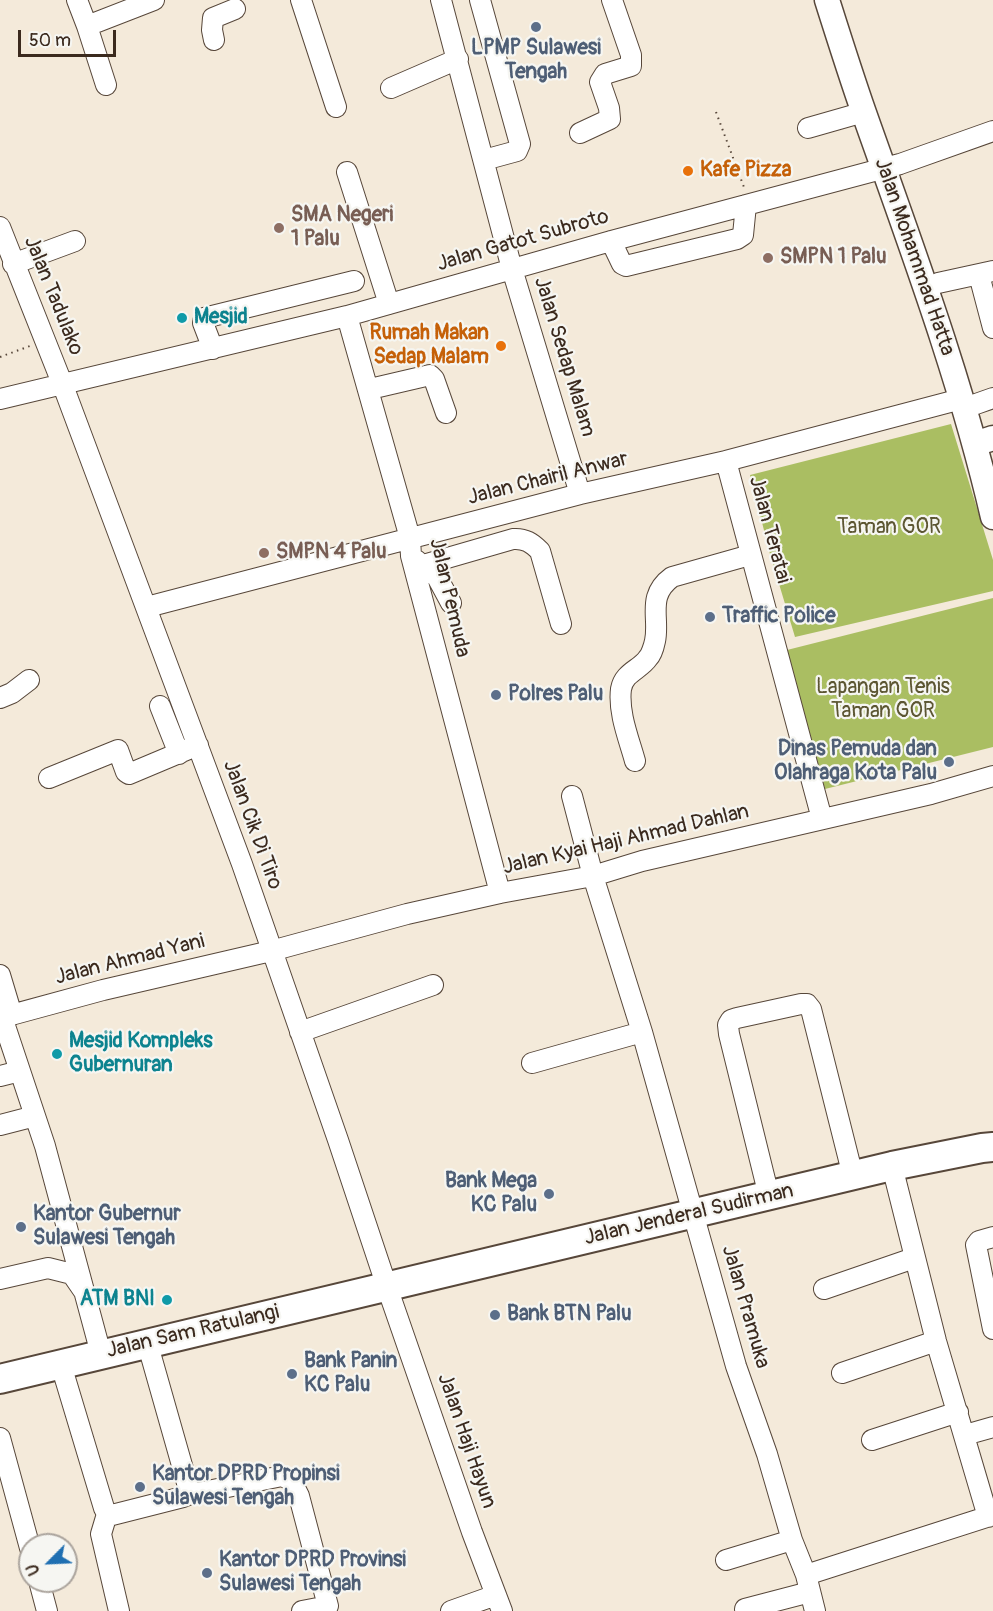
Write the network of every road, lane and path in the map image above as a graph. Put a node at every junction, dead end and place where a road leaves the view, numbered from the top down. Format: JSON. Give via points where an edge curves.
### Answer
{"nodes":[{"id":1,"x":77,"y":0,"type":"edge"},
{"id":2,"x":154,"y":0,"type":"edge"},
{"id":3,"x":301,"y":0,"type":"edge"},
{"id":4,"x":441,"y":0,"type":"edge"},
{"id":5,"x":480,"y":0,"type":"edge"},
{"id":6,"x":612,"y":0,"type":"edge"},
{"id":7,"x":827,"y":0,"type":"edge"},
{"id":8,"x":842,"y":0,"type":"edge"},
{"id":9,"x":236,"y":11,"type":"edge"},
{"id":10,"x":87,"y":26,"type":"junction"},
{"id":11,"x":214,"y":40,"type":"dead end"},
{"id":12,"x":458,"y":59,"type":"junction"},
{"id":13,"x":106,"y":85,"type":"dead end"},
{"id":14,"x":391,"y":88,"type":"dead end"},
{"id":15,"x":336,"y":107,"type":"dead end"},
{"id":16,"x":716,"y":112,"type":"dead end"},
{"id":17,"x":864,"y":112,"type":"junction"},
{"id":18,"x":808,"y":128,"type":"dead end"},
{"id":19,"x":993,"y":131,"type":"edge"},
{"id":20,"x":580,"y":133,"type":"dead end"},
{"id":21,"x":484,"y":160,"type":"junction"},
{"id":22,"x":892,"y":166,"type":"junction"},
{"id":23,"x":347,"y":172,"type":"dead end"},
{"id":24,"x":748,"y":205,"type":"junction"},
{"id":25,"x":0,"y":227,"type":"edge"},
{"id":26,"x":75,"y":241,"type":"dead end"},
{"id":27,"x":611,"y":241,"type":"junction"},
{"id":28,"x":13,"y":264,"type":"junction"},
{"id":29,"x":512,"y":269,"type":"junction"},
{"id":30,"x":986,"y":273,"type":"edge"},
{"id":31,"x":354,"y":281,"type":"dead end"},
{"id":32,"x":938,"y":284,"type":"junction"},
{"id":33,"x":283,"y":300,"type":"junction"},
{"id":34,"x":389,"y":304,"type":"junction"},
{"id":35,"x":348,"y":316,"type":"junction"},
{"id":36,"x":993,"y":328,"type":"edge"},
{"id":37,"x":292,"y":330,"type":"junction"},
{"id":38,"x":44,"y":340,"type":"junction"},
{"id":39,"x":213,"y":348,"type":"junction"},
{"id":40,"x":0,"y":357,"type":"edge"},
{"id":41,"x":62,"y":383,"type":"junction"},
{"id":42,"x":369,"y":389,"type":"junction"},
{"id":43,"x":0,"y":399,"type":"edge"},
{"id":44,"x":977,"y":400,"type":"edge"},
{"id":45,"x":446,"y":413,"type":"dead end"},
{"id":46,"x":990,"y":439,"type":"edge"},
{"id":47,"x":726,"y":462,"type":"junction"},
{"id":48,"x":993,"y":465,"type":"edge"},
{"id":49,"x":580,"y":494,"type":"junction"},
{"id":50,"x":993,"y":516,"type":"edge"},
{"id":51,"x":415,"y":553,"type":"junction"},
{"id":52,"x":750,"y":555,"type":"junction"},
{"id":53,"x":451,"y":603,"type":"dead end"},
{"id":54,"x":147,"y":607,"type":"junction"},
{"id":55,"x":561,"y":624,"type":"dead end"},
{"id":56,"x":29,"y":680,"type":"dead end"},
{"id":57,"x":0,"y":698,"type":"edge"},
{"id":58,"x":160,"y":706,"type":"dead end"},
{"id":59,"x":198,"y":745,"type":"junction"},
{"id":60,"x":179,"y":754,"type":"junction"},
{"id":61,"x":635,"y":761,"type":"dead end"},
{"id":62,"x":993,"y":776,"type":"edge"},
{"id":63,"x":50,"y":778,"type":"dead end"},
{"id":64,"x":572,"y":796,"type":"dead end"},
{"id":65,"x":822,"y":819,"type":"junction"},
{"id":66,"x":593,"y":876,"type":"junction"},
{"id":67,"x":500,"y":893,"type":"junction"},
{"id":68,"x":271,"y":951,"type":"junction"},
{"id":69,"x":0,"y":975,"type":"edge"},
{"id":70,"x":433,"y":985,"type":"dead end"},
{"id":71,"x":5,"y":1017,"type":"edge"},
{"id":72,"x":300,"y":1032,"type":"junction"},
{"id":73,"x":642,"y":1032,"type":"junction"},
{"id":74,"x":532,"y":1063,"type":"dead end"},
{"id":75,"x":20,"y":1071,"type":"junction"},
{"id":76,"x":0,"y":1076,"type":"edge"},
{"id":77,"x":35,"y":1116,"type":"junction"},
{"id":78,"x":0,"y":1125,"type":"edge"},
{"id":79,"x":989,"y":1145,"type":"edge"},
{"id":80,"x":892,"y":1166,"type":"junction"},
{"id":81,"x":853,"y":1176,"type":"junction"},
{"id":82,"x":769,"y":1196,"type":"junction"},
{"id":83,"x":693,"y":1213,"type":"junction"},
{"id":84,"x":993,"y":1237,"type":"edge"},
{"id":85,"x":914,"y":1258,"type":"junction"},
{"id":86,"x":0,"y":1279,"type":"edge"},
{"id":87,"x":387,"y":1287,"type":"junction"},
{"id":88,"x":824,"y":1289,"type":"dead end"},
{"id":89,"x":86,"y":1293,"type":"junction"},
{"id":90,"x":993,"y":1329,"type":"edge"},
{"id":91,"x":936,"y":1341,"type":"junction"},
{"id":92,"x":147,"y":1342,"type":"junction"},
{"id":93,"x":101,"y":1354,"type":"junction"},
{"id":94,"x":61,"y":1365,"type":"junction"},
{"id":95,"x":842,"y":1373,"type":"dead end"},
{"id":96,"x":0,"y":1379,"type":"edge"},
{"id":97,"x":958,"y":1412,"type":"junction"},
{"id":98,"x":993,"y":1427,"type":"edge"},
{"id":99,"x":965,"y":1435,"type":"junction"},
{"id":100,"x":0,"y":1438,"type":"edge"},
{"id":101,"x":872,"y":1440,"type":"dead end"},
{"id":102,"x":188,"y":1495,"type":"junction"},
{"id":103,"x":107,"y":1514,"type":"junction"},
{"id":104,"x":990,"y":1516,"type":"edge"},
{"id":105,"x":26,"y":1533,"type":"edge"},
{"id":106,"x":792,"y":1540,"type":"junction"},
{"id":107,"x":726,"y":1560,"type":"dead end"},
{"id":108,"x":808,"y":1583,"type":"junction"},
{"id":109,"x":42,"y":1593,"type":"edge"},
{"id":110,"x":499,"y":1603,"type":"edge"},
{"id":111,"x":745,"y":1610,"type":"dead end"},
{"id":112,"x":47,"y":1611,"type":"edge"},
{"id":113,"x":119,"y":1611,"type":"edge"},
{"id":114,"x":302,"y":1611,"type":"edge"},
{"id":115,"x":451,"y":1611,"type":"edge"},
{"id":116,"x":815,"y":1611,"type":"edge"}],
"edges":[{"from":1,"to":10,"type":"street"},
{"from":2,"to":10,"type":"street"},
{"from":3,"to":15,"type":"street"},
{"from":4,"to":12,"type":"street","name":"Jalan Sedap Malam"},
{"from":5,"to":21,"type":"street","via":[[520,144],[518,151]]},
{"from":6,"to":20,"type":"street","via":[[631,55],[631,66],[605,74],[600,82],[610,119]]},
{"from":7,"to":17,"type":"main road","name":"Jalan Mohammad Hatta"},
{"from":8,"to":22,"type":"main road","name":"Jalan Mohammad Hatta"},
{"from":9,"to":11,"type":"street","via":[[213,18]]},
{"from":10,"to":13,"type":"street"},
{"from":12,"to":14,"type":"street"},
{"from":12,"to":21,"type":"street","name":"Jalan Sedap Malam"},
{"from":16,"to":24,"type":"path"},
{"from":17,"to":18,"type":"street"},
{"from":17,"to":22,"type":"main road","name":"Jalan Mohammad Hatta"},
{"from":19,"to":22,"type":"street","name":"Jalan Gatot Subroto"},
{"from":21,"to":29,"type":"street","name":"Jalan Sedap Malam"},
{"from":22,"to":24,"type":"street","name":"Jalan Gatot Subroto"},
{"from":22,"to":32,"type":"main road","name":"Jalan Mohammad Hatta"},
{"from":22,"to":44,"type":"main road","name":"Jalan Mohammad Hatta"},
{"from":23,"to":34,"type":"street"},
{"from":24,"to":27,"type":"street","name":"Jalan Gatot Subroto"},
{"from":24,"to":27,"type":"street","via":[[743,235],[736,239],[626,266]]},
{"from":25,"to":28,"type":"street","name":"Jalan Tadulako"},
{"from":26,"to":28,"type":"street"},
{"from":27,"to":29,"type":"street","name":"Jalan Gatot Subroto"},
{"from":28,"to":38,"type":"street","name":"Jalan Tadulako"},
{"from":29,"to":34,"type":"street","name":"Jalan Gatot Subroto"},
{"from":29,"to":49,"type":"street","name":"Jalan Sedap Malam"},
{"from":30,"to":32,"type":"street"},
{"from":30,"to":36,"type":"street"},
{"from":31,"to":33,"type":"street"},
{"from":32,"to":44,"type":"main road","name":"Jalan Mohammad Hatta"},
{"from":33,"to":37,"type":"street"},
{"from":33,"to":39,"type":"street","via":[[204,318]]},
{"from":34,"to":35,"type":"street","name":"Jalan Gatot Subroto"},
{"from":35,"to":37,"type":"street","name":"Jalan Gatot Subroto"},
{"from":35,"to":42,"type":"street","name":"Jalan Pemuda"},
{"from":37,"to":39,"type":"street","name":"Jalan Gatot Subroto"},
{"from":38,"to":40,"type":"path"},
{"from":38,"to":41,"type":"street","name":"Jalan Tadulako"},
{"from":39,"to":41,"type":"street","name":"Jalan Gatot Subroto"},
{"from":41,"to":43,"type":"street","name":"Jalan Gatot Subroto"},
{"from":41,"to":54,"type":"street","name":"Jalan Cik Di Tiro"},
{"from":42,"to":45,"type":"street","via":[[430,375]]},
{"from":42,"to":51,"type":"street","name":"Jalan Pemuda"},
{"from":44,"to":46,"type":"main road","name":"Jalan Mohammad Hatta"},
{"from":44,"to":47,"type":"street","name":"Jalan Chairil Anwar"},
{"from":44,"to":50,"type":"main road","name":"Jalan Mohammad Hatta"},
{"from":46,"to":48,"type":"main road","name":"Jalan Mohammad Hatta"},
{"from":47,"to":49,"type":"street","name":"Jalan Chairil Anwar"},
{"from":47,"to":52,"type":"street","name":"Jalan Teratai"},
{"from":49,"to":51,"type":"street","name":"Jalan Chairil Anwar"},
{"from":51,"to":53,"type":"street","via":[[437,577]]},
{"from":51,"to":54,"type":"street","name":"Jalan Chairil Anwar"},
{"from":51,"to":55,"type":"street","via":[[513,539],[533,544],[540,551]]},
{"from":51,"to":67,"type":"street","name":"Jalan Pemuda"},
{"from":52,"to":61,"type":"street","via":[[664,582],[654,612],[655,640],[648,658],[629,673],[621,687],[621,710]]},
{"from":52,"to":65,"type":"street","name":"Jalan Teratai"},
{"from":54,"to":59,"type":"street","name":"Jalan Cik Di Tiro"},
{"from":56,"to":57,"type":"street"},
{"from":58,"to":60,"type":"street"},
{"from":59,"to":60,"type":"street"},
{"from":59,"to":68,"type":"street","name":"Jalan Cik Di Tiro"},
{"from":60,"to":63,"type":"street","via":[[129,774],[118,750]]},
{"from":62,"to":65,"type":"street","name":"Jalan Kyai Haji Ahmad Dahlan"},
{"from":64,"to":66,"type":"street","name":"Jalan Pramuka"},
{"from":65,"to":66,"type":"street","name":"Jalan Kyai Haji Ahmad Dahlan"},
{"from":66,"to":67,"type":"street","name":"Jalan Kyai Haji Ahmad Dahlan"},
{"from":66,"to":73,"type":"street","name":"Jalan Pramuka"},
{"from":67,"to":68,"type":"street","name":"Jalan Kyai Haji Ahmad Dahlan"},
{"from":68,"to":71,"type":"street","name":"Jalan Ahmad Yani"},
{"from":68,"to":72,"type":"street","name":"Jalan Cik Di Tiro"},
{"from":69,"to":71,"type":"street"},
{"from":70,"to":72,"type":"street"},
{"from":71,"to":75,"type":"street"},
{"from":72,"to":87,"type":"street","name":"Jalan Cik Di Tiro"},
{"from":73,"to":74,"type":"street"},
{"from":73,"to":83,"type":"street","name":"Jalan Pramuka"},
{"from":75,"to":76,"type":"street"},
{"from":75,"to":77,"type":"street"},
{"from":77,"to":78,"type":"street"},
{"from":77,"to":89,"type":"street"},
{"from":79,"to":80,"type":"highway","name":"Jalan Jenderal Sudirman"},
{"from":80,"to":81,"type":"highway","name":"Jalan Jenderal Sudirman"},
{"from":80,"to":85,"type":"street"},
{"from":81,"to":82,"type":"highway","name":"Jalan Jenderal Sudirman"},
{"from":81,"to":82,"type":"street","via":[[811,1009],[801,1004],[737,1018],[728,1025],[729,1034]]},
{"from":82,"to":83,"type":"highway","name":"Jalan Jenderal Sudirman"},
{"from":83,"to":87,"type":"highway","name":"Jalan Jenderal Sudirman"},
{"from":83,"to":106,"type":"street","name":"Jalan Pramuka","via":[[736,1366]]},
{"from":84,"to":90,"type":"street","via":[[976,1245]]},
{"from":85,"to":88,"type":"street"},
{"from":85,"to":91,"type":"street"},
{"from":86,"to":89,"type":"street","via":[[48,1268],[72,1274]]},
{"from":87,"to":92,"type":"highway","name":"Jalan Sam Ratulangi"},
{"from":87,"to":110,"type":"street","name":"Jalan Haji Hayun"},
{"from":89,"to":93,"type":"street"},
{"from":91,"to":95,"type":"street"},
{"from":91,"to":97,"type":"street"},
{"from":92,"to":93,"type":"highway","name":"Jalan Sam Ratulangi"},
{"from":92,"to":102,"type":"street"},
{"from":93,"to":94,"type":"highway","name":"Jalan Sam Ratulangi"},
{"from":94,"to":96,"type":"highway","name":"Jalan Sam Ratulangi"},
{"from":94,"to":103,"type":"street"},
{"from":97,"to":99,"type":"street"},
{"from":97,"to":101,"type":"street"},
{"from":98,"to":99,"type":"street"},
{"from":99,"to":104,"type":"street"},
{"from":100,"to":105,"type":"street"},
{"from":102,"to":103,"type":"street"},
{"from":102,"to":114,"type":"street","via":[[282,1476],[291,1480],[299,1496],[328,1606]]},
{"from":103,"to":113,"type":"street","via":[[100,1533]]},
{"from":104,"to":108,"type":"street"},
{"from":106,"to":107,"type":"street"},
{"from":106,"to":108,"type":"street","name":"Jalan Pramuka"},
{"from":108,"to":111,"type":"street"},
{"from":108,"to":116,"type":"street","name":"Jalan Pramuka"},
{"from":109,"to":112,"type":"street"},
{"from":110,"to":115,"type":"street"}]}
